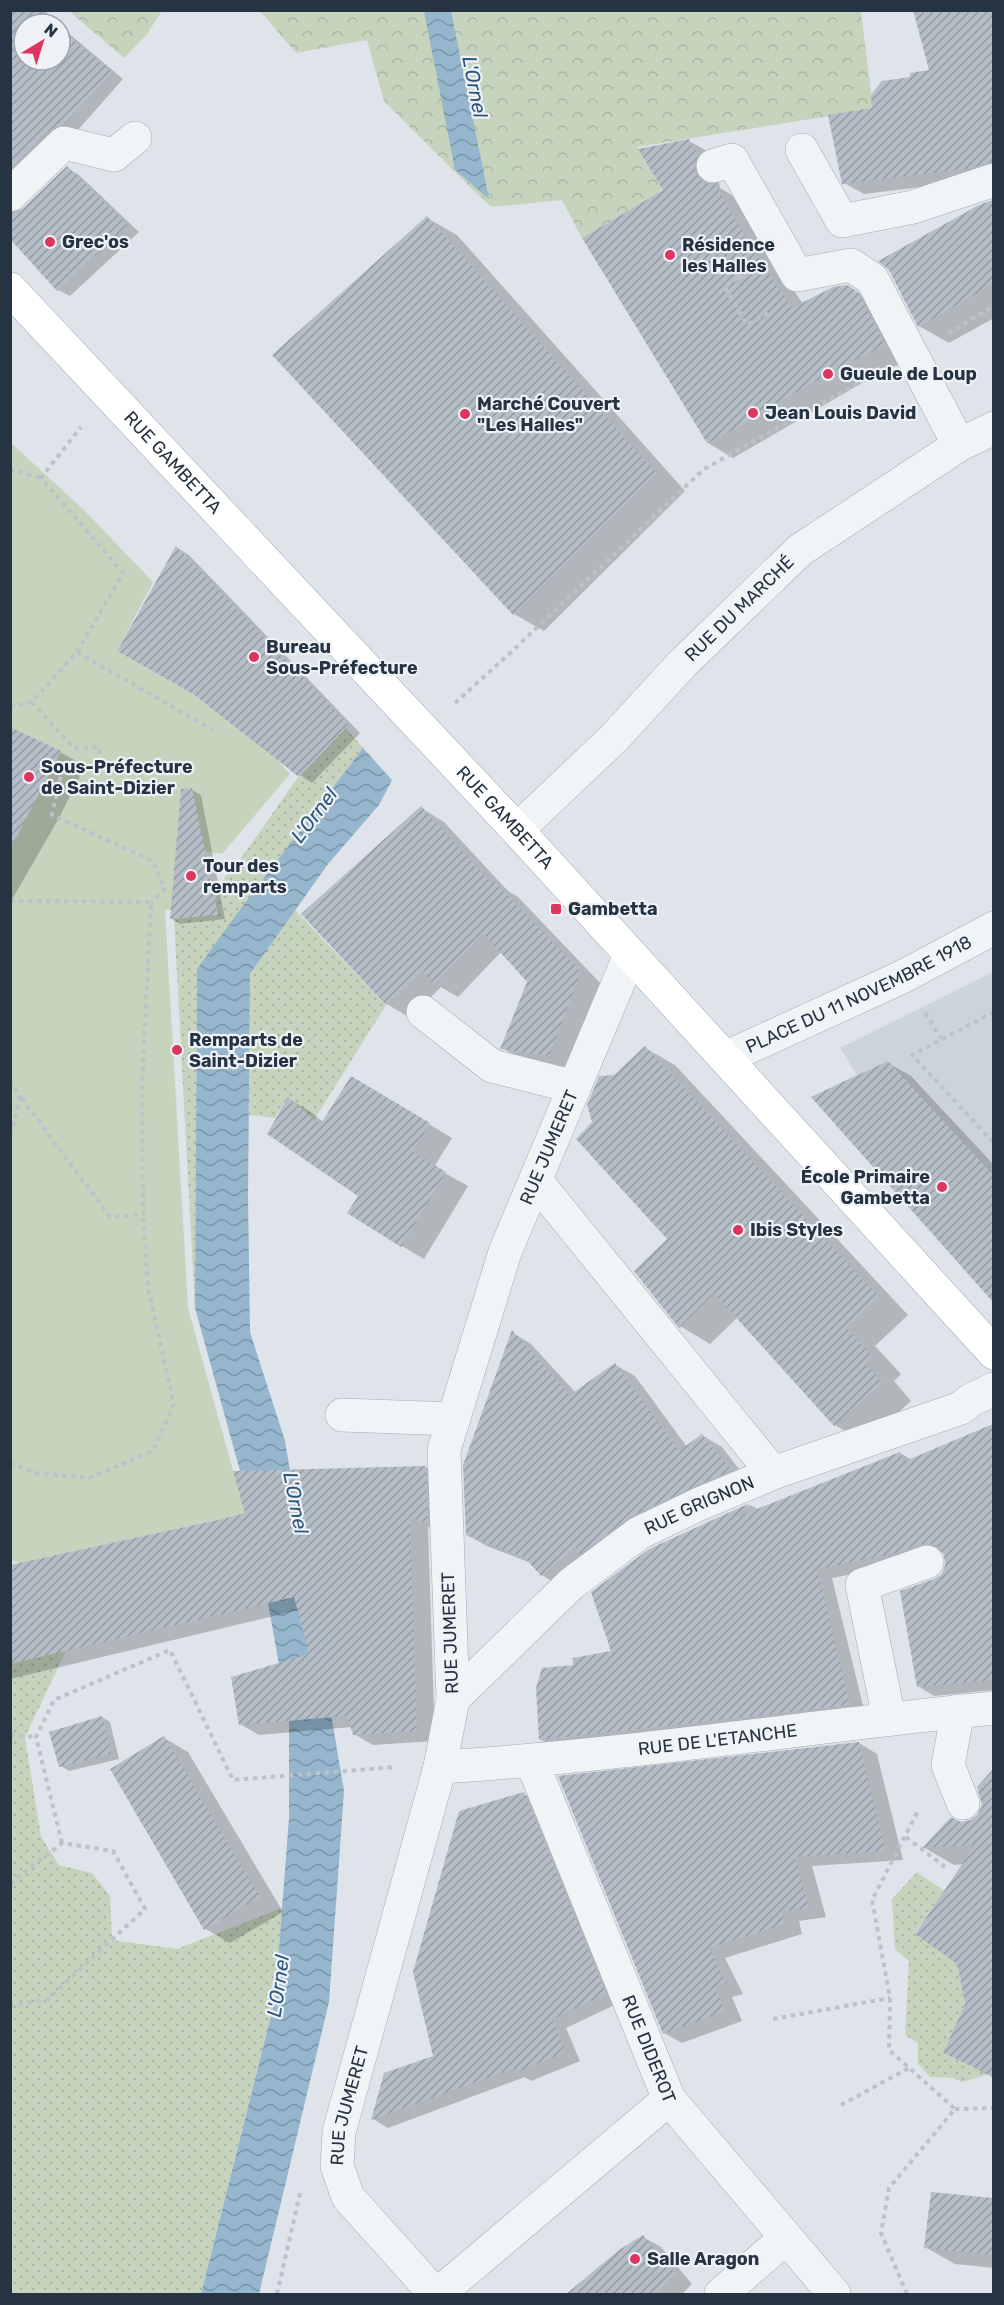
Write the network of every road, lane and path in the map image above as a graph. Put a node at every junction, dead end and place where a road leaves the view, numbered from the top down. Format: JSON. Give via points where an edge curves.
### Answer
{"nodes":[{"id":1,"x":135,"y":138,"type":"dead end"},
{"id":2,"x":802,"y":150,"type":"dead end"},
{"id":3,"x":712,"y":165,"type":"dead end"},
{"id":4,"x":993,"y":180,"type":"edge"},
{"id":5,"x":10,"y":195,"type":"edge"},
{"id":6,"x":10,"y":289,"type":"edge"},
{"id":7,"x":878,"y":372,"type":"dead end"},
{"id":8,"x":109,"y":394,"type":"junction"},
{"id":9,"x":993,"y":428,"type":"edge"},
{"id":10,"x":959,"y":445,"type":"junction"},
{"id":11,"x":10,"y":469,"type":"edge"},
{"id":12,"x":41,"y":478,"type":"junction"},
{"id":13,"x":77,"y":652,"type":"junction"},
{"id":14,"x":457,"y":700,"type":"dead end"},
{"id":15,"x":32,"y":702,"type":"junction"},
{"id":16,"x":10,"y":707,"type":"edge"},
{"id":17,"x":213,"y":730,"type":"dead end"},
{"id":18,"x":517,"y":830,"type":"junction"},
{"id":19,"x":10,"y":901,"type":"edge"},
{"id":20,"x":151,"y":902,"type":"junction"},
{"id":21,"x":993,"y":928,"type":"edge"},
{"id":22,"x":630,"y":955,"type":"junction"},
{"id":23,"x":423,"y":1012,"type":"dead end"},
{"id":24,"x":993,"y":1012,"type":"edge"},
{"id":25,"x":724,"y":1058,"type":"junction"},
{"id":26,"x":10,"y":1081,"type":"edge"},
{"id":27,"x":575,"y":1087,"type":"junction"},
{"id":28,"x":20,"y":1096,"type":"junction"},
{"id":29,"x":10,"y":1139,"type":"edge"},
{"id":30,"x":993,"y":1143,"type":"edge"},
{"id":31,"x":536,"y":1181,"type":"junction"},
{"id":32,"x":143,"y":1214,"type":"junction"},
{"id":33,"x":993,"y":1353,"type":"edge"},
{"id":34,"x":993,"y":1389,"type":"edge"},
{"id":35,"x":342,"y":1415,"type":"dead end"},
{"id":36,"x":454,"y":1419,"type":"junction"},
{"id":37,"x":10,"y":1463,"type":"edge"},
{"id":38,"x":773,"y":1473,"type":"junction"},
{"id":39,"x":927,"y":1562,"type":"dead end"},
{"id":40,"x":453,"y":1699,"type":"junction"},
{"id":41,"x":993,"y":1708,"type":"edge"},
{"id":42,"x":958,"y":1711,"type":"junction"},
{"id":43,"x":888,"y":1718,"type":"junction"},
{"id":44,"x":10,"y":1735,"type":"edge"},
{"id":45,"x":36,"y":1737,"type":"junction"},
{"id":46,"x":532,"y":1762,"type":"junction"},
{"id":47,"x":398,"y":1767,"type":"dead end"},
{"id":48,"x":440,"y":1767,"type":"junction"},
{"id":49,"x":918,"y":1801,"type":"dead end"},
{"id":50,"x":963,"y":1803,"type":"dead end"},
{"id":51,"x":906,"y":1837,"type":"junction"},
{"id":52,"x":62,"y":1843,"type":"junction"},
{"id":53,"x":945,"y":1867,"type":"dead end"},
{"id":54,"x":10,"y":1884,"type":"edge"},
{"id":55,"x":890,"y":1998,"type":"junction"},
{"id":56,"x":10,"y":2006,"type":"edge"},
{"id":57,"x":773,"y":2019,"type":"dead end"},
{"id":58,"x":909,"y":2068,"type":"junction"},
{"id":59,"x":669,"y":2099,"type":"junction"},
{"id":60,"x":841,"y":2105,"type":"dead end"},
{"id":61,"x":993,"y":2108,"type":"edge"},
{"id":62,"x":955,"y":2109,"type":"junction"},
{"id":63,"x":786,"y":2238,"type":"junction"},
{"id":64,"x":436,"y":2295,"type":"edge"},
{"id":65,"x":721,"y":2295,"type":"edge"},
{"id":66,"x":834,"y":2295,"type":"edge"},
{"id":67,"x":907,"y":2295,"type":"edge"}],
"edges":[{"from":1,"to":5,"type":"street","via":[[114,155],[64,143]]},
{"from":2,"to":4,"type":"street","via":[[842,221],[913,207]]},
{"from":3,"to":10,"type":"street","via":[[732,160],[796,275],[851,265],[872,279]]},
{"from":6,"to":8,"type":"main road","name":"RUE GAMBETTA"},
{"from":7,"to":14,"type":"path","via":[[704,469]]},
{"from":8,"to":12,"type":"path"},
{"from":8,"to":18,"type":"main road","name":"RUE GAMBETTA"},
{"from":9,"to":10,"type":"street","name":"RUE DU MARCHÉ"},
{"from":10,"to":18,"type":"street","name":"RUE DU MARCHÉ","via":[[800,550]]},
{"from":11,"to":12,"type":"path"},
{"from":12,"to":13,"type":"path","via":[[123,573]]},
{"from":13,"to":15,"type":"path"},
{"from":13,"to":17,"type":"path"},
{"from":15,"to":16,"type":"path"},
{"from":15,"to":20,"type":"path","via":[[73,748],[99,747],[102,765],[62,770],[52,815],[153,861],[165,889]]},
{"from":18,"to":22,"type":"main road","name":"RUE GAMBETTA"},
{"from":19,"to":20,"type":"path"},
{"from":20,"to":32,"type":"path","via":[[142,1086]]},
{"from":21,"to":25,"type":"street","name":"PLACE DU 11 NOVEMBRE 1918","via":[[902,977]]},
{"from":22,"to":25,"type":"main road","name":"RUE GAMBETTA"},
{"from":22,"to":27,"type":"street","name":"RUE JUMERET"},
{"from":23,"to":27,"type":"street","via":[[492,1066]]},
{"from":24,"to":30,"type":"path","via":[[912,1055]]},
{"from":25,"to":33,"type":"main road","name":"RUE GAMBETTA"},
{"from":26,"to":28,"type":"path"},
{"from":27,"to":31,"type":"street","name":"RUE JUMERET"},
{"from":28,"to":29,"type":"path"},
{"from":28,"to":32,"type":"path","via":[[110,1217]]},
{"from":31,"to":36,"type":"street","name":"RUE JUMERET","via":[[505,1252]]},
{"from":31,"to":38,"type":"street"},
{"from":32,"to":37,"type":"path","via":[[148,1288],[174,1404],[153,1451],[89,1478],[36,1473]]},
{"from":34,"to":38,"type":"street","name":"RUE GRIGNON","via":[[961,1408]]},
{"from":35,"to":36,"type":"street"},
{"from":36,"to":40,"type":"street","name":"RUE JUMERET","via":[[444,1450]]},
{"from":38,"to":40,"type":"street","name":"RUE GRIGNON","via":[[639,1533],[571,1584]]},
{"from":39,"to":43,"type":"street","via":[[862,1585]]},
{"from":40,"to":48,"type":"street","name":"RUE JUMERET"},
{"from":41,"to":42,"type":"street","name":"RUE DE L'ETANCHE"},
{"from":42,"to":43,"type":"street","name":"RUE DE L'ETANCHE"},
{"from":42,"to":50,"type":"street","via":[[948,1765]]},
{"from":43,"to":46,"type":"street","name":"RUE DE L'ETANCHE"},
{"from":44,"to":45,"type":"path"},
{"from":45,"to":47,"type":"path","via":[[54,1700],[170,1650],[233,1780]]},
{"from":45,"to":52,"type":"path"},
{"from":46,"to":48,"type":"street","name":"RUE DE L'ETANCHE"},
{"from":46,"to":59,"type":"street","name":"RUE DIDEROT"},
{"from":48,"to":64,"type":"street","name":"RUE JUMERET","via":[[339,2132],[337,2166],[348,2197]]},
{"from":49,"to":51,"type":"path","via":[[919,1812]]},
{"from":51,"to":53,"type":"path"},
{"from":51,"to":55,"type":"path","via":[[873,1900]]},
{"from":52,"to":54,"type":"path"},
{"from":52,"to":56,"type":"path","via":[[113,1851],[145,1909],[48,1999]]},
{"from":55,"to":57,"type":"path"},
{"from":55,"to":58,"type":"path","via":[[889,2050]]},
{"from":58,"to":60,"type":"path"},
{"from":58,"to":62,"type":"path"},
{"from":59,"to":63,"type":"street","name":"RUE DIDEROT"},
{"from":59,"to":64,"type":"street"},
{"from":61,"to":62,"type":"path"},
{"from":62,"to":67,"type":"path","via":[[889,2188],[881,2233]]},
{"from":63,"to":65,"type":"street"},
{"from":63,"to":66,"type":"street","name":"RUE DIDEROT"}]}
